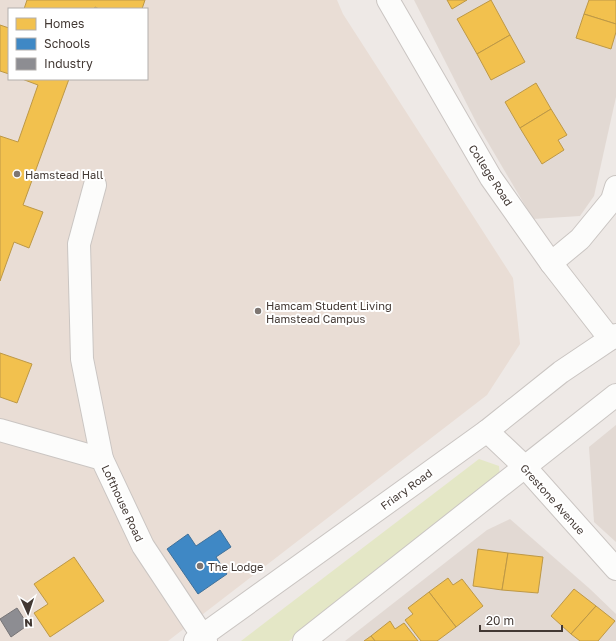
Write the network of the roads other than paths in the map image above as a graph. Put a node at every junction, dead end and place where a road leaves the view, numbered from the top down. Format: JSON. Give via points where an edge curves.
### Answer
{"nodes":[{"id":1,"x":388,"y":0,"type":"edge"},
{"id":2,"x":95,"y":185,"type":"dead end"},
{"id":3,"x":616,"y":187,"type":"edge"},
{"id":4,"x":552,"y":263,"type":"junction"},
{"id":5,"x":613,"y":337,"type":"edge"},
{"id":6,"x":616,"y":395,"type":"edge"},
{"id":7,"x":0,"y":430,"type":"edge"},
{"id":8,"x":487,"y":431,"type":"junction"},
{"id":9,"x":102,"y":459,"type":"junction"},
{"id":10,"x":525,"y":467,"type":"junction"},
{"id":11,"x":616,"y":569,"type":"edge"},
{"id":12,"x":201,"y":639,"type":"edge"},
{"id":13,"x":304,"y":641,"type":"edge"}],
"edges":[{"from":1,"to":4,"type":"street","name":"College Road","via":[[491,178]]},
{"from":2,"to":9,"type":"street","via":[[79,244],[82,359]]},
{"from":3,"to":4,"type":"street","via":[[612,200],[580,239]]},
{"from":4,"to":5,"type":"street","name":"College Road"},
{"from":5,"to":8,"type":"street","name":"Friary Road","via":[[561,372]]},
{"from":6,"to":10,"type":"street"},
{"from":7,"to":9,"type":"street","name":"Lofthouse Road"},
{"from":8,"to":10,"type":"street","name":"Grestone Avenue"},
{"from":8,"to":12,"type":"street","name":"Friary Road"},
{"from":9,"to":12,"type":"street","name":"Lofthouse Road","via":[[143,546]]},
{"from":10,"to":11,"type":"street","name":"Grestone Avenue"},
{"from":10,"to":13,"type":"street"}]}
